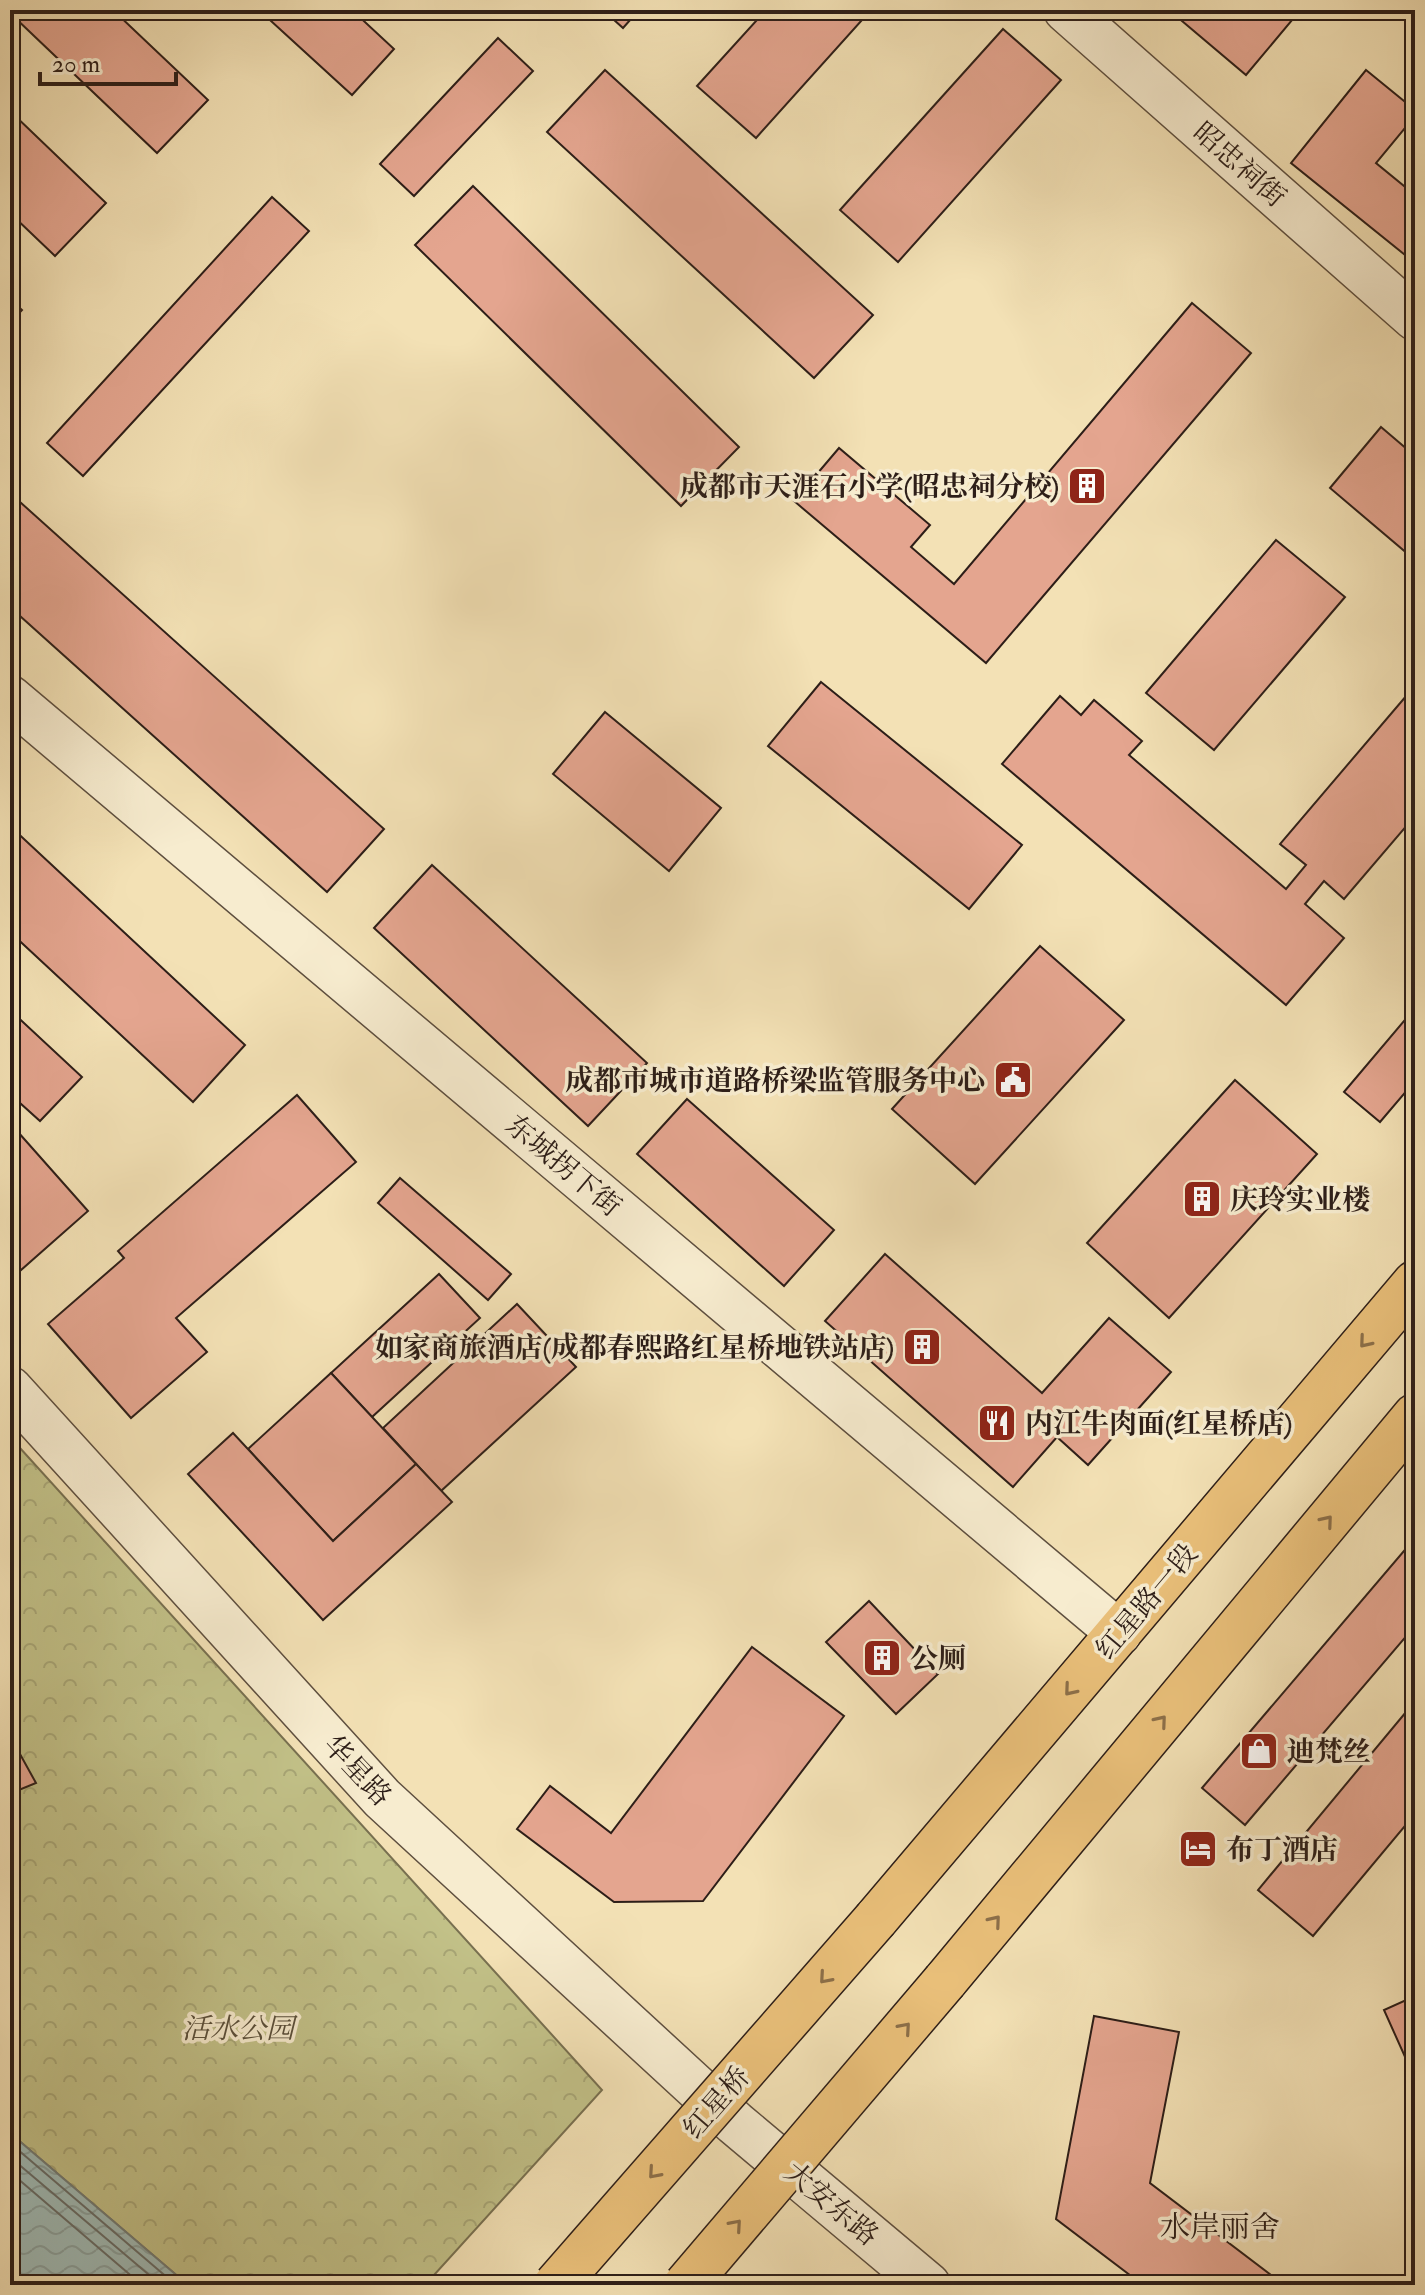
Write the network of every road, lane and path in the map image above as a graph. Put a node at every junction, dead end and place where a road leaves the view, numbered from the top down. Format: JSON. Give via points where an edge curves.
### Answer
{"nodes":[{"id":1,"x":1066,"y":10,"type":"edge"},
{"id":2,"x":1415,"y":318,"type":"edge"},
{"id":3,"x":10,"y":698,"type":"edge"},
{"id":4,"x":1415,"y":1283,"type":"edge"},
{"id":5,"x":10,"y":1389,"type":"edge"},
{"id":6,"x":1415,"y":1416,"type":"edge"},
{"id":7,"x":1119,"y":1633,"type":"junction"},
{"id":8,"x":876,"y":1919,"type":"joint"},
{"id":9,"x":735,"y":2123,"type":"joint"},
{"id":10,"x":556,"y":2285,"type":"edge"},
{"id":11,"x":686,"y":2285,"type":"edge"},
{"id":12,"x":928,"y":2285,"type":"edge"}],
"edges":[{"from":1,"to":2,"type":"street","name":"昭忠祠街"},
{"from":3,"to":7,"type":"street","name":"东城拐下街"},
{"from":4,"to":7,"type":"main road","name":"红星路一段","one_way":true},
{"from":5,"to":9,"type":"street","name":"华星路","via":[[382,1798]]},
{"from":11,"to":6,"type":"main road","one_way":true,"bridge":true},
{"from":7,"to":8,"type":"main road","name":"红星路一段","one_way":true},
{"from":8,"to":10,"type":"main road","name":"红星桥","one_way":true,"bridge":true},
{"from":9,"to":12,"type":"street","name":"大安东路"}]}
